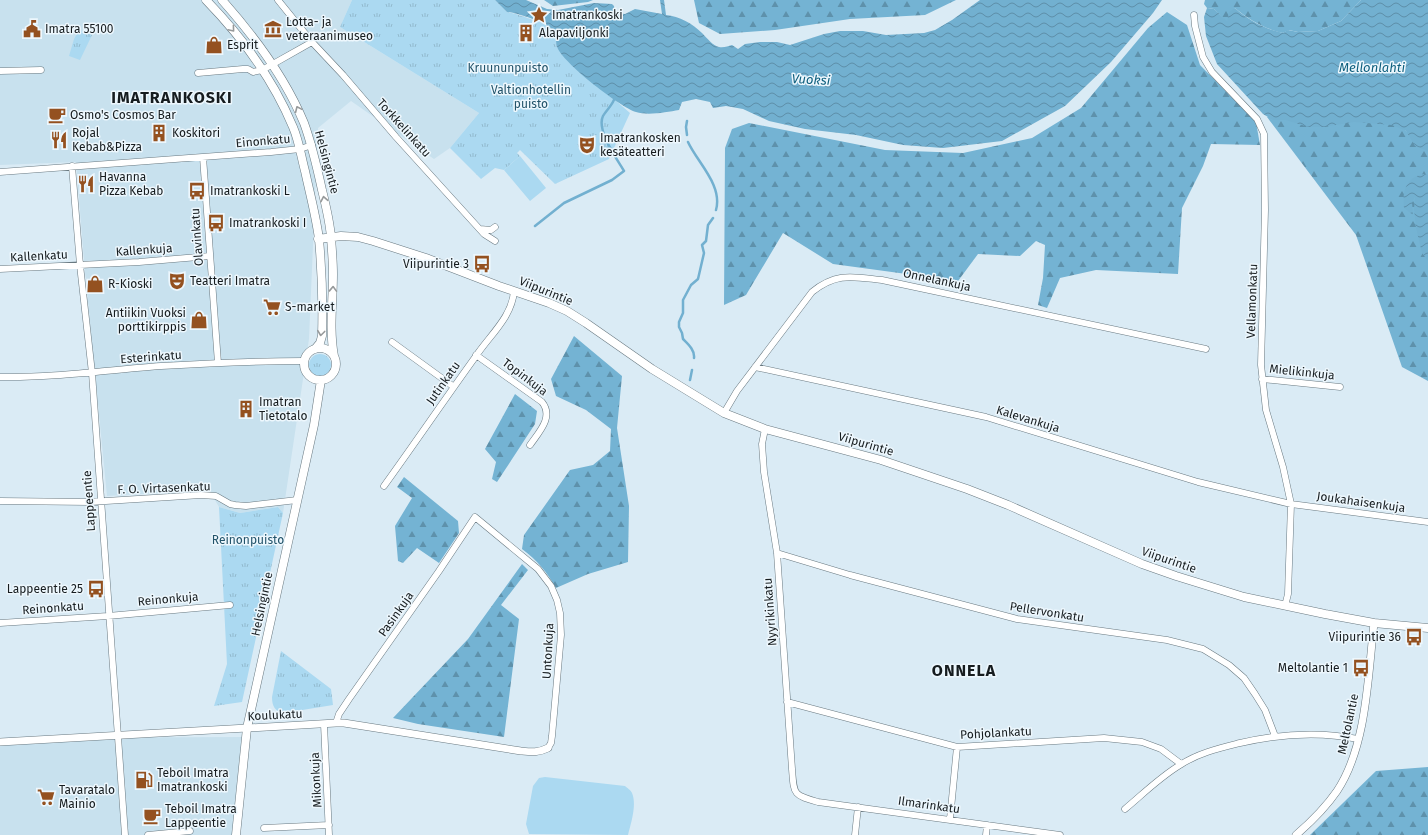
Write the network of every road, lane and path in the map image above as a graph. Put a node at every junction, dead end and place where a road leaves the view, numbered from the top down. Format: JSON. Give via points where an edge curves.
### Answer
{"nodes":[{"id":1,"x":206,"y":0,"type":"edge"},
{"id":2,"x":222,"y":0,"type":"edge"},
{"id":3,"x":278,"y":0,"type":"edge"},
{"id":4,"x":1194,"y":15,"type":"dead end"},
{"id":5,"x":312,"y":42,"type":"junction"},
{"id":6,"x":273,"y":64,"type":"junction"},
{"id":7,"x":41,"y":70,"type":"dead end"},
{"id":8,"x":262,"y":70,"type":"junction"},
{"id":9,"x":0,"y":71,"type":"edge"},
{"id":10,"x":198,"y":73,"type":"dead end"},
{"id":11,"x":312,"y":146,"type":"junction"},
{"id":12,"x":300,"y":149,"type":"junction"},
{"id":13,"x":203,"y":157,"type":"junction"},
{"id":14,"x":72,"y":166,"type":"junction"},
{"id":15,"x":0,"y":172,"type":"edge"},
{"id":16,"x":495,"y":227,"type":"dead end"},
{"id":17,"x":480,"y":229,"type":"junction"},
{"id":18,"x":331,"y":237,"type":"junction"},
{"id":19,"x":318,"y":238,"type":"junction"},
{"id":20,"x":496,"y":242,"type":"dead end"},
{"id":21,"x":210,"y":256,"type":"junction"},
{"id":22,"x":80,"y":265,"type":"junction"},
{"id":23,"x":0,"y":270,"type":"edge"},
{"id":24,"x":514,"y":291,"type":"junction"},
{"id":25,"x":392,"y":342,"type":"dead end"},
{"id":26,"x":315,"y":349,"type":"junction"},
{"id":27,"x":1206,"y":349,"type":"dead end"},
{"id":28,"x":476,"y":355,"type":"junction"},
{"id":29,"x":334,"y":356,"type":"junction"},
{"id":30,"x":304,"y":361,"type":"junction"},
{"id":31,"x":218,"y":363,"type":"junction"},
{"id":32,"x":755,"y":367,"type":"junction"},
{"id":33,"x":92,"y":373,"type":"junction"},
{"id":34,"x":0,"y":377,"type":"edge"},
{"id":35,"x":1262,"y":379,"type":"junction"},
{"id":36,"x":321,"y":380,"type":"junction"},
{"id":37,"x":454,"y":387,"type":"junction"},
{"id":38,"x":1340,"y":387,"type":"dead end"},
{"id":39,"x":724,"y":413,"type":"junction"},
{"id":40,"x":765,"y":429,"type":"junction"},
{"id":41,"x":530,"y":445,"type":"dead end"},
{"id":42,"x":384,"y":486,"type":"dead end"},
{"id":43,"x":297,"y":500,"type":"junction"},
{"id":44,"x":0,"y":501,"type":"edge"},
{"id":45,"x":100,"y":502,"type":"junction"},
{"id":46,"x":1291,"y":504,"type":"junction"},
{"id":47,"x":475,"y":518,"type":"joint"},
{"id":48,"x":1428,"y":522,"type":"edge"},
{"id":49,"x":777,"y":553,"type":"junction"},
{"id":50,"x":230,"y":605,"type":"dead end"},
{"id":51,"x":1285,"y":606,"type":"junction"},
{"id":52,"x":108,"y":616,"type":"junction"},
{"id":53,"x":0,"y":623,"type":"edge"},
{"id":54,"x":1374,"y":623,"type":"junction"},
{"id":55,"x":1428,"y":628,"type":"edge"},
{"id":56,"x":787,"y":702,"type":"junction"},
{"id":57,"x":336,"y":723,"type":"junction"},
{"id":58,"x":324,"y":724,"type":"junction"},
{"id":59,"x":247,"y":728,"type":"junction"},
{"id":60,"x":117,"y":736,"type":"junction"},
{"id":61,"x":1275,"y":736,"type":"junction"},
{"id":62,"x":1358,"y":739,"type":"junction"},
{"id":63,"x":0,"y":742,"type":"edge"},
{"id":64,"x":957,"y":747,"type":"junction"},
{"id":65,"x":548,"y":748,"type":"joint"},
{"id":66,"x":1181,"y":764,"type":"junction"},
{"id":67,"x":796,"y":794,"type":"joint"},
{"id":68,"x":858,"y":807,"type":"junction"},
{"id":69,"x":1125,"y":809,"type":"dead end"},
{"id":70,"x":950,"y":819,"type":"junction"},
{"id":71,"x":329,"y":825,"type":"junction"},
{"id":72,"x":987,"y":825,"type":"junction"},
{"id":73,"x":264,"y":828,"type":"dead end"},
{"id":74,"x":190,"y":831,"type":"dead end"},
{"id":75,"x":125,"y":835,"type":"edge"},
{"id":76,"x":148,"y":835,"type":"edge"},
{"id":77,"x":236,"y":835,"type":"edge"},
{"id":78,"x":329,"y":835,"type":"edge"},
{"id":79,"x":855,"y":835,"type":"edge"},
{"id":80,"x":986,"y":835,"type":"edge"},
{"id":81,"x":1060,"y":835,"type":"edge"},
{"id":82,"x":1296,"y":835,"type":"edge"}],
"edges":[{"from":1,"to":8,"type":"main road","name":"Helsingintie","one_way":true,"via":[[238,36]]},
{"from":2,"to":6,"type":"main road","name":"Helsingintie"},
{"from":3,"to":5,"type":"street","name":"Torkkelinkatu"},
{"from":4,"to":35,"type":"street","name":"Vellamonkatu","via":[[1203,57],[1212,72],[1256,119],[1264,134]]},
{"from":5,"to":6,"type":"street"},
{"from":5,"to":17,"type":"street","name":"Torkkelinkatu"},
{"from":6,"to":8,"type":"street"},
{"from":11,"to":6,"type":"main road","name":"Helsingintie","one_way":true,"via":[[293,98]]},
{"from":7,"to":9,"type":"street"},
{"from":8,"to":10,"type":"street"},
{"from":8,"to":12,"type":"main road","name":"Helsingintie","via":[[290,121]]},
{"from":11,"to":12,"type":"street","name":"Einonkatu"},
{"from":18,"to":11,"type":"main road","name":"Helsingintie","one_way":true},
{"from":12,"to":13,"type":"street","name":"Einonkatu"},
{"from":12,"to":19,"type":"main road","name":"Helsingintie","via":[[313,203]]},
{"from":13,"to":14,"type":"street","name":"Einonkatu"},
{"from":13,"to":21,"type":"street","name":"Olavinkatu"},
{"from":14,"to":15,"type":"street","name":"Einonkatu"},
{"from":14,"to":22,"type":"street","name":"Lappeentie"},
{"from":16,"to":17,"type":"street","via":[[491,230]]},
{"from":17,"to":20,"type":"street","name":"Torkkelinkatu"},
{"from":18,"to":19,"type":"main road","name":"Viipurintie"},
{"from":18,"to":24,"type":"main road","name":"Viipurintie","via":[[358,237],[373,241]]},
{"from":29,"to":18,"type":"main road","name":"Helsingintie","one_way":true,"via":[[331,342]]},
{"from":19,"to":26,"type":"main road","name":"Helsingintie","one_way":true,"via":[[322,275],[322,336]]},
{"from":21,"to":22,"type":"street","name":"Kallenkuja"},
{"from":21,"to":31,"type":"street","name":"Olavinkatu"},
{"from":22,"to":23,"type":"street","name":"Kallenkatu"},
{"from":22,"to":33,"type":"street","name":"Lappeentie"},
{"from":24,"to":28,"type":"street","name":"Jutinkatu","via":[[512,304],[502,322]]},
{"from":24,"to":39,"type":"main road","name":"Viipurintie","via":[[567,311],[652,369]]},
{"from":25,"to":37,"type":"street"},
{"from":26,"to":29,"type":"main road","via":[[324,348]]},
{"from":26,"to":30,"type":"main road","via":[[309,352]]},
{"from":27,"to":32,"type":"street","name":"Onnelankuja","via":[[882,280],[848,276],[823,283],[812,292]]},
{"from":28,"to":37,"type":"street","name":"Jutinkatu"},
{"from":28,"to":41,"type":"street","name":"Topinkuja","via":[[546,407],[546,420]]},
{"from":29,"to":36,"type":"main road","via":[[335,370],[330,377]]},
{"from":30,"to":31,"type":"street","name":"Esterinkatu"},
{"from":30,"to":36,"type":"main road","via":[[307,375]]},
{"from":31,"to":33,"type":"street","name":"Esterinkatu"},
{"from":32,"to":39,"type":"street","name":"Onnelankuja","via":[[730,400]]},
{"from":32,"to":46,"type":"street","name":"Kalevankuja","via":[[986,417],[1198,482]]},
{"from":33,"to":34,"type":"street","name":"Esterinkatu"},
{"from":33,"to":45,"type":"street","name":"Lappeentie"},
{"from":35,"to":38,"type":"street","name":"Mielikinkuja"},
{"from":35,"to":46,"type":"street","name":"Vellamonkatu","via":[[1266,410]]},
{"from":36,"to":43,"type":"main road","name":"Helsingintie"},
{"from":37,"to":42,"type":"street","name":"Jutinkatu"},
{"from":39,"to":40,"type":"main road","name":"Viipurintie"},
{"from":40,"to":49,"type":"street","name":"Nyyrikinkatu","via":[[762,444],[764,472]]},
{"from":40,"to":51,"type":"main road","name":"Viipurintie","via":[[881,460],[967,489],[1142,564],[1244,597]]},
{"from":43,"to":45,"type":"street","name":"F. O. Virtasenkatu","via":[[246,506],[230,504],[216,496],[201,495]]},
{"from":43,"to":59,"type":"main road","name":"Helsingintie"},
{"from":44,"to":45,"type":"street","name":"F. O. Virtasenkatu"},
{"from":45,"to":52,"type":"street","name":"Lappeentie"},
{"from":46,"to":48,"type":"street","name":"Joukahaisenkuja"},
{"from":46,"to":51,"type":"street","name":"Vellamonkatu","via":[[1288,594]]},
{"from":47,"to":57,"type":"street","name":"Pasinkuja","via":[[349,699]]},
{"from":47,"to":65,"type":"street","name":"Untonkuja","via":[[538,569],[557,600],[561,634],[552,736]]},
{"from":49,"to":56,"type":"street","name":"Nyyrikinkatu"},
{"from":49,"to":61,"type":"street","name":"Pellervonkatu","via":[[1017,619],[1167,640],[1203,649],[1244,678],[1265,710]]},
{"from":50,"to":52,"type":"street","name":"Reinonkuja"},
{"from":51,"to":54,"type":"main road","name":"Viipurintie"},
{"from":52,"to":53,"type":"street","name":"Reinonkatu"},
{"from":52,"to":60,"type":"street","name":"Lappeentie"},
{"from":54,"to":55,"type":"main road","name":"Viipurintie"},
{"from":54,"to":62,"type":"street","name":"Meltolantie","via":[[1365,703]]},
{"from":56,"to":64,"type":"street","name":"Pohjolankatu"},
{"from":56,"to":67,"type":"street","name":"Nyyrikinkatu"},
{"from":57,"to":58,"type":"street","name":"Koulukatu"},
{"from":57,"to":65,"type":"street","name":"Koulukatu","via":[[533,753]]},
{"from":58,"to":59,"type":"street","name":"Koulukatu"},
{"from":58,"to":71,"type":"street","name":"Mikonkuja"},
{"from":59,"to":60,"type":"street","name":"Koulukatu"},
{"from":59,"to":77,"type":"main road","name":"Helsingintie"},
{"from":60,"to":63,"type":"street","name":"Koulukatu"},
{"from":60,"to":75,"type":"street","name":"Lappeentie"},
{"from":61,"to":62,"type":"street","via":[[1333,735]]},
{"from":61,"to":66,"type":"street","via":[[1218,748]]},
{"from":62,"to":82,"type":"street","name":"Meltolantie","via":[[1351,762],[1337,791],[1314,819]]},
{"from":64,"to":66,"type":"street","name":"Pohjolankatu","via":[[1104,738],[1142,742],[1161,749]]},
{"from":64,"to":70,"type":"street"},
{"from":66,"to":69,"type":"street"},
{"from":67,"to":68,"type":"street","name":"Ilmarinkatu","via":[[818,802]]},
{"from":68,"to":70,"type":"street","name":"Ilmarinkatu"},
{"from":68,"to":79,"type":"street"},
{"from":70,"to":72,"type":"street","name":"Ilmarinkatu"},
{"from":71,"to":73,"type":"street"},
{"from":71,"to":78,"type":"street","name":"Mikonkuja"},
{"from":72,"to":80,"type":"street"},
{"from":72,"to":81,"type":"street","name":"Ilmarinkatu"},
{"from":74,"to":76,"type":"street"}]}
